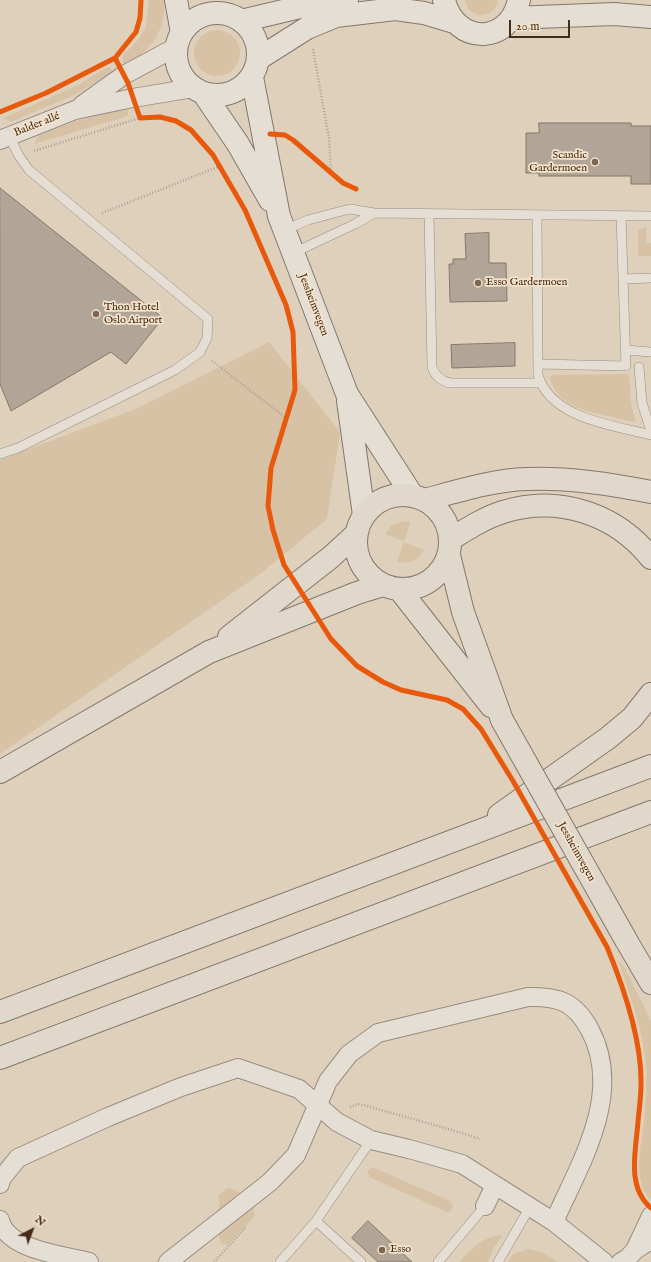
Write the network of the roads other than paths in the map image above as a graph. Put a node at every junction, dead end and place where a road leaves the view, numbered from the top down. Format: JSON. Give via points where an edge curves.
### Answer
{"nodes":[{"id":1,"x":176,"y":0,"type":"edge"},
{"id":2,"x":347,"y":0,"type":"edge"},
{"id":3,"x":444,"y":0,"type":"edge"},
{"id":4,"x":571,"y":0,"type":"edge"},
{"id":5,"x":516,"y":9,"type":"edge"},
{"id":6,"x":231,"y":12,"type":"edge"},
{"id":7,"x":614,"y":14,"type":"junction"},
{"id":8,"x":651,"y":17,"type":"edge"},
{"id":9,"x":454,"y":22,"type":"junction"},
{"id":10,"x":179,"y":40,"type":"junction"},
{"id":11,"x":255,"y":68,"type":"junction"},
{"id":12,"x":199,"y":91,"type":"junction"},
{"id":13,"x":75,"y":110,"type":"junction"},
{"id":14,"x":4,"y":138,"type":"edge"},
{"id":15,"x":374,"y":213,"type":"junction"},
{"id":16,"x":429,"y":214,"type":"junction"},
{"id":17,"x":537,"y":215,"type":"junction"},
{"id":18,"x":622,"y":216,"type":"junction"},
{"id":19,"x":651,"y":216,"type":"edge"},
{"id":20,"x":282,"y":223,"type":"junction"},
{"id":21,"x":293,"y":253,"type":"junction"},
{"id":22,"x":651,"y":278,"type":"edge"},
{"id":23,"x":623,"y":279,"type":"junction"},
{"id":24,"x":625,"y":350,"type":"junction"},
{"id":25,"x":651,"y":352,"type":"edge"},
{"id":26,"x":538,"y":364,"type":"junction"},
{"id":27,"x":639,"y":367,"type":"dead end"},
{"id":28,"x":541,"y":383,"type":"junction"},
{"id":29,"x":347,"y":394,"type":"junction"},
{"id":30,"x":651,"y":430,"type":"edge"},
{"id":31,"x":651,"y":435,"type":"edge"},
{"id":32,"x":0,"y":454,"type":"edge"},
{"id":33,"x":651,"y":492,"type":"edge"},
{"id":34,"x":419,"y":497,"type":"junction"},
{"id":35,"x":360,"y":524,"type":"junction"},
{"id":36,"x":450,"y":547,"type":"junction"},
{"id":37,"x":651,"y":558,"type":"edge"},
{"id":38,"x":391,"y":587,"type":"junction"},
{"id":39,"x":209,"y":652,"type":"junction"},
{"id":40,"x":651,"y":694,"type":"edge"},
{"id":41,"x":502,"y":720,"type":"junction"},
{"id":42,"x":651,"y":766,"type":"edge"},
{"id":43,"x":0,"y":772,"type":"edge"},
{"id":44,"x":651,"y":812,"type":"edge"},
{"id":45,"x":464,"y":838,"type":"junction"},
{"id":46,"x":651,"y":983,"type":"edge"},
{"id":47,"x":0,"y":1012,"type":"edge"},
{"id":48,"x":0,"y":1058,"type":"edge"},
{"id":49,"x":318,"y":1106,"type":"junction"},
{"id":50,"x":371,"y":1140,"type":"junction"},
{"id":51,"x":0,"y":1184,"type":"edge"},
{"id":52,"x":495,"y":1185,"type":"junction"},
{"id":53,"x":485,"y":1206,"type":"joint"},
{"id":54,"x":530,"y":1207,"type":"junction"},
{"id":55,"x":651,"y":1216,"type":"edge"},
{"id":56,"x":0,"y":1220,"type":"edge"},
{"id":57,"x":316,"y":1221,"type":"junction"},
{"id":58,"x":554,"y":1222,"type":"junction"},
{"id":59,"x":651,"y":1240,"type":"edge"},
{"id":60,"x":635,"y":1250,"type":"junction"},
{"id":61,"x":89,"y":1262,"type":"edge"},
{"id":62,"x":168,"y":1262,"type":"edge"},
{"id":63,"x":280,"y":1262,"type":"edge"},
{"id":64,"x":361,"y":1262,"type":"edge"},
{"id":65,"x":438,"y":1262,"type":"edge"},
{"id":66,"x":498,"y":1262,"type":"edge"},
{"id":67,"x":604,"y":1262,"type":"edge"},
{"id":68,"x":621,"y":1262,"type":"edge"}],
"edges":[{"from":1,"to":10,"type":"main road"},
{"from":2,"to":6,"type":"main road","via":[[300,7]]},
{"from":3,"to":9,"type":"main road","via":[[447,12]]},
{"from":4,"to":7,"type":"main road"},
{"from":5,"to":7,"type":"main road"},
{"from":5,"to":9,"type":"main road","via":[[505,26],[495,32],[473,33],[462,29]]},
{"from":6,"to":10,"type":"main road","via":[[208,14],[198,18],[189,24]]},
{"from":6,"to":11,"type":"main road","via":[[255,38],[258,48]]},
{"from":7,"to":8,"type":"main road"},
{"from":9,"to":11,"type":"main road","via":[[395,9],[336,16],[308,28]]},
{"from":10,"to":12,"type":"main road","via":[[176,62],[182,77]]},
{"from":10,"to":13,"type":"street","name":"Balder allé"},
{"from":11,"to":12,"type":"main road","via":[[245,85],[231,93],[215,96]]},
{"from":11,"to":20,"type":"main road","name":"Jessheimvegen"},
{"from":12,"to":13,"type":"street","name":"Balder allé","via":[[133,98]]},
{"from":12,"to":20,"type":"main road","name":"Jessheimvegen","via":[[238,144]]},
{"from":13,"to":14,"type":"street","name":"Balder allé"},
{"from":14,"to":32,"type":"lane","via":[[29,170],[208,319],[207,338],[200,352],[174,370],[18,448]]},
{"from":15,"to":16,"type":"lane"},
{"from":15,"to":20,"type":"lane","via":[[350,209],[308,220]]},
{"from":15,"to":21,"type":"lane"},
{"from":16,"to":17,"type":"lane"},
{"from":16,"to":28,"type":"lane","via":[[434,372],[450,383]]},
{"from":17,"to":18,"type":"lane"},
{"from":17,"to":26,"type":"lane"},
{"from":18,"to":19,"type":"lane"},
{"from":18,"to":23,"type":"lane"},
{"from":20,"to":21,"type":"main road","name":"Jessheimvegen"},
{"from":21,"to":29,"type":"main road","name":"Jessheimvegen"},
{"from":22,"to":23,"type":"lane"},
{"from":23,"to":24,"type":"lane"},
{"from":24,"to":25,"type":"lane"},
{"from":24,"to":26,"type":"lane","via":[[626,366]]},
{"from":26,"to":28,"type":"lane"},
{"from":27,"to":30,"type":"lane","via":[[642,403]]},
{"from":28,"to":31,"type":"lane","via":[[554,401],[574,414]]},
{"from":29,"to":34,"type":"main road","name":"Jessheimvegen"},
{"from":29,"to":35,"type":"main road","name":"Jessheimvegen"},
{"from":33,"to":34,"type":"highway","via":[[572,480],[526,479]]},
{"from":34,"to":35,"type":"highway","via":[[398,494],[385,498],[373,505]]},
{"from":34,"to":36,"type":"highway","via":[[438,509],[447,523]]},
{"from":35,"to":38,"type":"highway","via":[[356,550],[361,564],[370,576]]},
{"from":35,"to":39,"type":"highway","via":[[331,557]]},
{"from":36,"to":37,"type":"highway","via":[[469,527],[501,512],[557,505],[580,510],[611,523],[628,534]]},
{"from":36,"to":38,"type":"highway","via":[[444,567],[435,577],[412,589]]},
{"from":36,"to":41,"type":"highway","name":"Jessheimvegen","via":[[463,612]]},
{"from":38,"to":39,"type":"highway","via":[[357,593]]},
{"from":38,"to":41,"type":"highway","name":"Jessheimvegen"},
{"from":39,"to":43,"type":"highway"},
{"from":40,"to":45,"type":"highway","via":[[632,718],[608,738]]},
{"from":41,"to":46,"type":"highway","name":"Jessheimvegen","bridge":true},
{"from":42,"to":45,"type":"highway"},
{"from":44,"to":48,"type":"highway"},
{"from":45,"to":47,"type":"highway"},
{"from":49,"to":50,"type":"street","via":[[337,1122]]},
{"from":49,"to":51,"type":"street","via":[[299,1089],[238,1068],[181,1087],[18,1158],[1,1179]]},
{"from":49,"to":58,"type":"street","via":[[328,1081],[349,1054],[378,1034],[528,997],[548,996],[561,1000],[582,1016],[592,1033],[603,1082],[597,1120],[588,1148]]},
{"from":49,"to":62,"type":"street","via":[[296,1155],[270,1182]]},
{"from":50,"to":52,"type":"street","via":[[462,1164]]},
{"from":50,"to":57,"type":"lane"},
{"from":52,"to":53,"type":"street"},
{"from":52,"to":54,"type":"street"},
{"from":53,"to":65,"type":"lane"},
{"from":54,"to":58,"type":"street"},
{"from":54,"to":66,"type":"lane"},
{"from":55,"to":60,"type":"street"},
{"from":56,"to":61,"type":"street","via":[[2,1229],[14,1241],[52,1254]]},
{"from":57,"to":63,"type":"lane"},
{"from":57,"to":64,"type":"lane"},
{"from":58,"to":67,"type":"street"},
{"from":59,"to":60,"type":"street"},
{"from":60,"to":68,"type":"street"}]}
